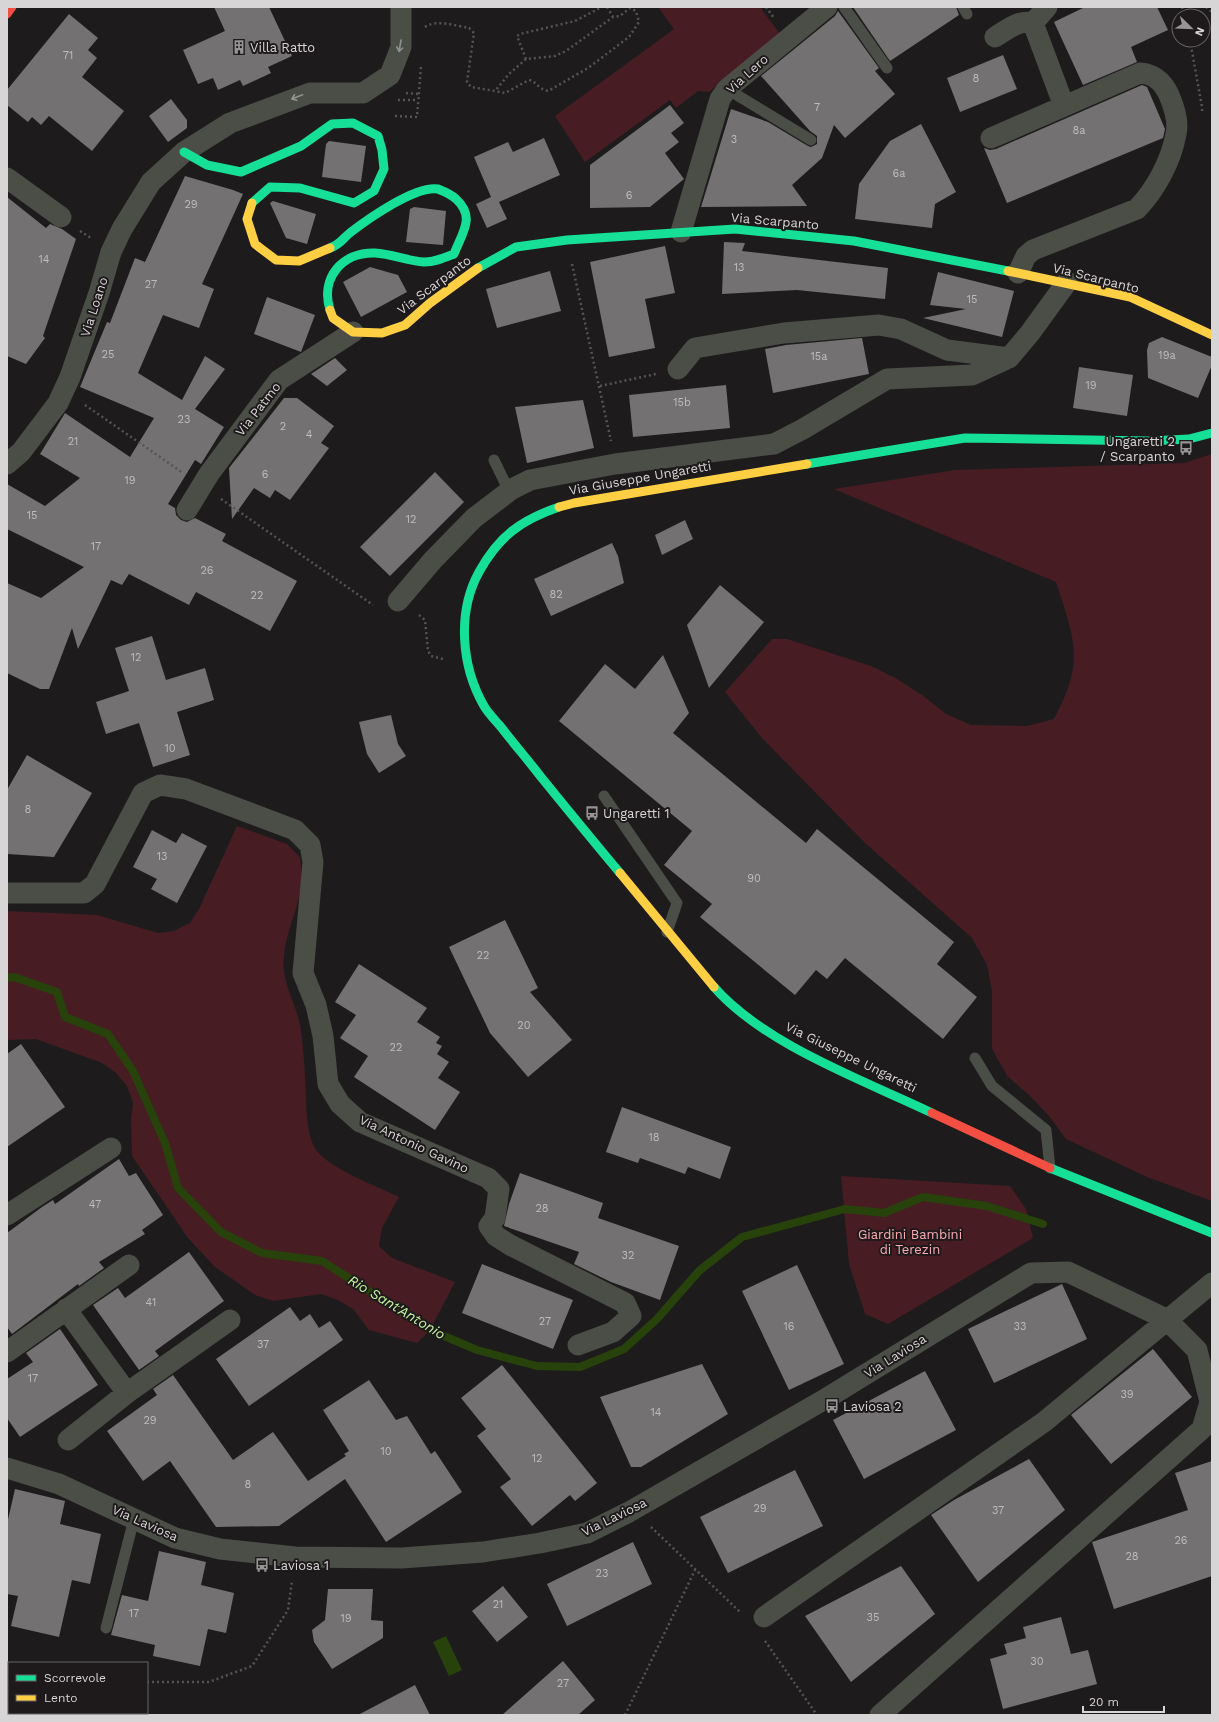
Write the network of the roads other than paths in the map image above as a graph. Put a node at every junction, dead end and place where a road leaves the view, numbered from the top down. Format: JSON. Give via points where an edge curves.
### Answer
{"nodes":[{"id":1,"x":12,"y":7,"type":"edge"},
{"id":2,"x":401,"y":7,"type":"edge"},
{"id":3,"x":826,"y":7,"type":"edge"},
{"id":4,"x":844,"y":7,"type":"edge"},
{"id":5,"x":1047,"y":7,"type":"edge"},
{"id":6,"x":7,"y":14,"type":"edge"},
{"id":7,"x":1033,"y":23,"type":"junction"},
{"id":8,"x":995,"y":37,"type":"dead end"},
{"id":9,"x":887,"y":68,"type":"dead end"},
{"id":10,"x":727,"y":89,"type":"junction"},
{"id":11,"x":1064,"y":106,"type":"junction"},
{"id":12,"x":991,"y":138,"type":"dead end"},
{"id":13,"x":810,"y":140,"type":"dead end"},
{"id":14,"x":184,"y":152,"type":"junction"},
{"id":15,"x":7,"y":178,"type":"edge"},
{"id":16,"x":61,"y":217,"type":"road end"},
{"id":17,"x":681,"y":232,"type":"junction"},
{"id":18,"x":1018,"y":273,"type":"junction"},
{"id":19,"x":1067,"y":282,"type":"junction"},
{"id":20,"x":353,"y":332,"type":"junction"},
{"id":21,"x":1212,"y":335,"type":"edge"},
{"id":22,"x":1009,"y":358,"type":"junction"},
{"id":23,"x":678,"y":369,"type":"road end"},
{"id":24,"x":1212,"y":433,"type":"edge"},
{"id":25,"x":494,"y":460,"type":"dead end"},
{"id":26,"x":7,"y":464,"type":"edge"},
{"id":27,"x":509,"y":491,"type":"junction"},
{"id":28,"x":187,"y":510,"type":"dead end"},
{"id":29,"x":398,"y":601,"type":"road end"},
{"id":30,"x":604,"y":796,"type":"dead end"},
{"id":31,"x":7,"y":894,"type":"edge"},
{"id":32,"x":667,"y":932,"type":"junction"},
{"id":33,"x":975,"y":1058,"type":"dead end"},
{"id":34,"x":111,"y":1148,"type":"dead end"},
{"id":35,"x":1050,"y":1168,"type":"junction"},
{"id":36,"x":7,"y":1215,"type":"edge"},
{"id":37,"x":1212,"y":1233,"type":"edge"},
{"id":38,"x":129,"y":1264,"type":"dead end"},
{"id":39,"x":1212,"y":1283,"type":"edge"},
{"id":40,"x":66,"y":1309,"type":"junction"},
{"id":41,"x":1166,"y":1319,"type":"junction"},
{"id":42,"x":230,"y":1320,"type":"dead end"},
{"id":43,"x":578,"y":1345,"type":"dead end"},
{"id":44,"x":7,"y":1352,"type":"edge"},
{"id":45,"x":127,"y":1393,"type":"junction"},
{"id":46,"x":68,"y":1440,"type":"dead end"},
{"id":47,"x":7,"y":1468,"type":"edge"},
{"id":48,"x":134,"y":1519,"type":"junction"},
{"id":49,"x":759,"y":1622,"type":"road end"},
{"id":50,"x":106,"y":1628,"type":"dead end"},
{"id":51,"x":880,"y":1715,"type":"edge"}],
"edges":[{"from":1,"to":6,"type":"street"},
{"from":2,"to":14,"type":"street","name":"Via Loano","one_way":true,"via":[[401,47],[390,75],[368,90],[363,93],[310,93],[230,123]]},
{"from":3,"to":10,"type":"street","name":"Via Lero"},
{"from":4,"to":9,"type":"lane"},
{"from":5,"to":7,"type":"street"},
{"from":7,"to":8,"type":"street","via":[[1020,23]]},
{"from":7,"to":11,"type":"street"},
{"from":10,"to":13,"type":"lane"},
{"from":10,"to":17,"type":"street","name":"Via Lero","via":[[716,110]]},
{"from":11,"to":12,"type":"street"},
{"from":11,"to":18,"type":"street","via":[[1140,73],[1150,74],[1166,88],[1174,107],[1177,133],[1159,179],[1137,209],[1033,250],[1026,256]]},
{"from":14,"to":20,"type":"street","name":"Via Scarpanto","via":[[207,165],[240,172],[301,146],[332,124],[353,123],[378,136],[384,169],[374,191],[354,204],[300,188],[270,187],[252,203],[247,219],[255,244],[276,260],[299,261],[340,244],[350,233],[387,207],[416,192],[437,189],[454,197],[464,206],[468,220],[454,254],[434,261],[402,260],[375,253],[353,256],[331,276],[327,293],[333,318]]},
{"from":14,"to":26,"type":"street","name":"Via Loano","via":[[151,182],[122,229],[111,252],[64,391],[58,403],[21,452]]},
{"from":15,"to":16,"type":"street"},
{"from":17,"to":18,"type":"street","name":"Via Scarpanto","via":[[735,229],[854,241]]},
{"from":17,"to":20,"type":"street","name":"Via Scarpanto","via":[[567,240],[516,247],[473,270],[405,325],[382,333]]},
{"from":18,"to":19,"type":"street","name":"Via Scarpanto"},
{"from":19,"to":21,"type":"street","name":"Via Scarpanto","via":[[1130,298]]},
{"from":19,"to":22,"type":"street"},
{"from":20,"to":28,"type":"street","name":"Via Patmo","via":[[279,380],[209,474]]},
{"from":22,"to":23,"type":"street","via":[[947,350],[901,329],[879,325],[784,333],[695,348]]},
{"from":22,"to":27,"type":"street","via":[[972,376],[887,379],[774,444],[615,464],[530,480]]},
{"from":24,"to":32,"type":"street","name":"Via Giuseppe Ungaretti","via":[[1189,439],[1150,442],[965,438],[574,502],[525,521],[504,537],[490,553],[468,593],[464,640],[475,687],[484,706],[502,730]]},
{"from":25,"to":27,"type":"lane"},
{"from":27,"to":29,"type":"street","via":[[474,518]]},
{"from":30,"to":32,"type":"lane","via":[[677,903]]},
{"from":31,"to":43,"type":"street","name":"Via Antonio Gavino","via":[[84,893],[95,884],[143,793],[160,785],[186,789],[296,830],[310,845],[313,862],[302,974],[316,1005],[323,1036],[328,1084],[340,1104],[360,1122],[488,1178],[499,1189],[495,1218],[489,1226],[496,1236],[625,1303],[631,1316],[613,1332]]},
{"from":32,"to":35,"type":"street","name":"Via Giuseppe Ungaretti","via":[[724,998],[759,1026],[800,1051]]},
{"from":33,"to":35,"type":"lane","via":[[992,1086],[1046,1130]]},
{"from":34,"to":36,"type":"street"},
{"from":35,"to":37,"type":"street","name":"Via Giuseppe Ungaretti"},
{"from":38,"to":40,"type":"street"},
{"from":39,"to":41,"type":"street"},
{"from":40,"to":44,"type":"street"},
{"from":40,"to":45,"type":"street"},
{"from":41,"to":48,"type":"street","name":"Via Laviosa","via":[[1068,1272],[1031,1273],[827,1398],[629,1512],[587,1533],[540,1543],[483,1552],[402,1558],[295,1557],[220,1549],[175,1538]]},
{"from":41,"to":49,"type":"street","via":[[1044,1422]]},
{"from":41,"to":51,"type":"street","name":"Via Laviosa","via":[[1197,1350],[1210,1402],[1202,1429]]},
{"from":42,"to":45,"type":"street"},
{"from":45,"to":46,"type":"street"},
{"from":47,"to":48,"type":"street","name":"Via Laviosa","via":[[59,1484]]},
{"from":48,"to":50,"type":"lane"}]}
